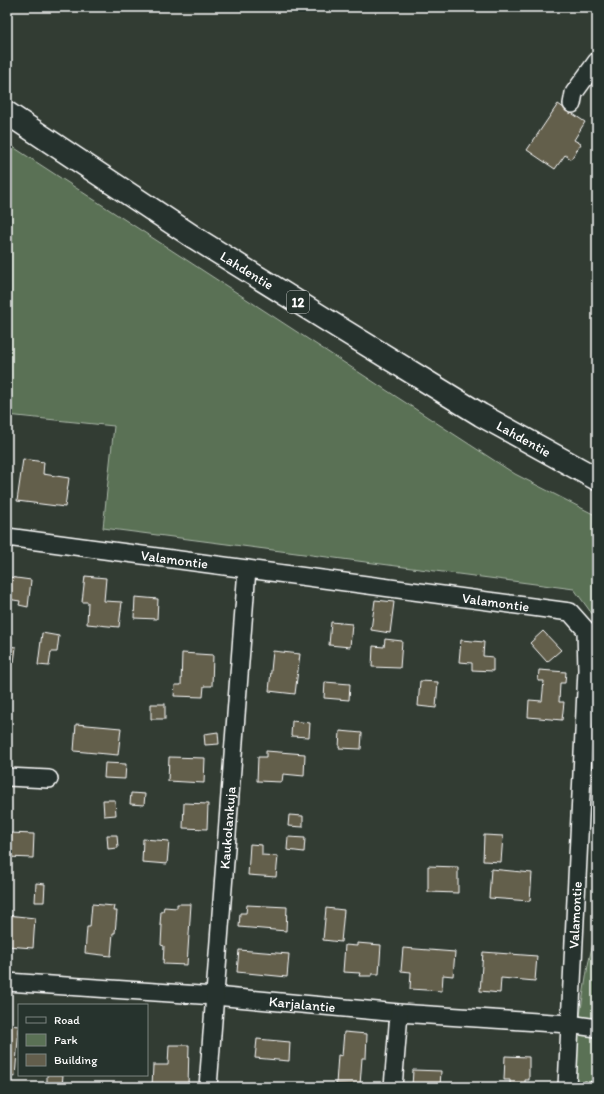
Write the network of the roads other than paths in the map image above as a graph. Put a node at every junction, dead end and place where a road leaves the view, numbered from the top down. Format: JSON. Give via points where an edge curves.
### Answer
{"nodes":[{"id":1,"x":597,"y":61,"type":"edge"},
{"id":2,"x":572,"y":104,"type":"dead end"},
{"id":3,"x":7,"y":113,"type":"edge"},
{"id":4,"x":597,"y":479,"type":"edge"},
{"id":5,"x":7,"y":537,"type":"edge"},
{"id":6,"x":247,"y":569,"type":"junction"},
{"id":7,"x":7,"y":776,"type":"edge"},
{"id":8,"x":49,"y":779,"type":"dead end"},
{"id":9,"x":7,"y":982,"type":"edge"},
{"id":10,"x":215,"y":996,"type":"junction"},
{"id":11,"x":399,"y":1013,"type":"junction"},
{"id":12,"x":569,"y":1024,"type":"junction"},
{"id":13,"x":597,"y":1028,"type":"edge"},
{"id":14,"x":208,"y":1087,"type":"edge"},
{"id":15,"x":393,"y":1087,"type":"edge"},
{"id":16,"x":567,"y":1087,"type":"edge"}],
"edges":[{"from":1,"to":2,"type":"street","via":[[574,93]]},
{"from":3,"to":4,"type":"highway","name":"Lahdentie","number":"12","via":[[195,238],[333,324],[481,415]]},
{"from":5,"to":6,"type":"street","name":"Valamontie"},
{"from":6,"to":10,"type":"street","name":"Kaukolankuja"},
{"from":6,"to":12,"type":"street","name":"Valamontie","via":[[570,612],[586,630],[587,670]]},
{"from":7,"to":8,"type":"street"},
{"from":9,"to":10,"type":"street","name":"Karjalantie"},
{"from":10,"to":11,"type":"street","name":"Karjalantie"},
{"from":10,"to":14,"type":"street","name":"Kaukolankuja"},
{"from":11,"to":12,"type":"street","name":"Karjalantie"},
{"from":11,"to":15,"type":"street"},
{"from":12,"to":13,"type":"street","name":"Karjalantie"},
{"from":12,"to":16,"type":"street","name":"Valamontie"}]}
